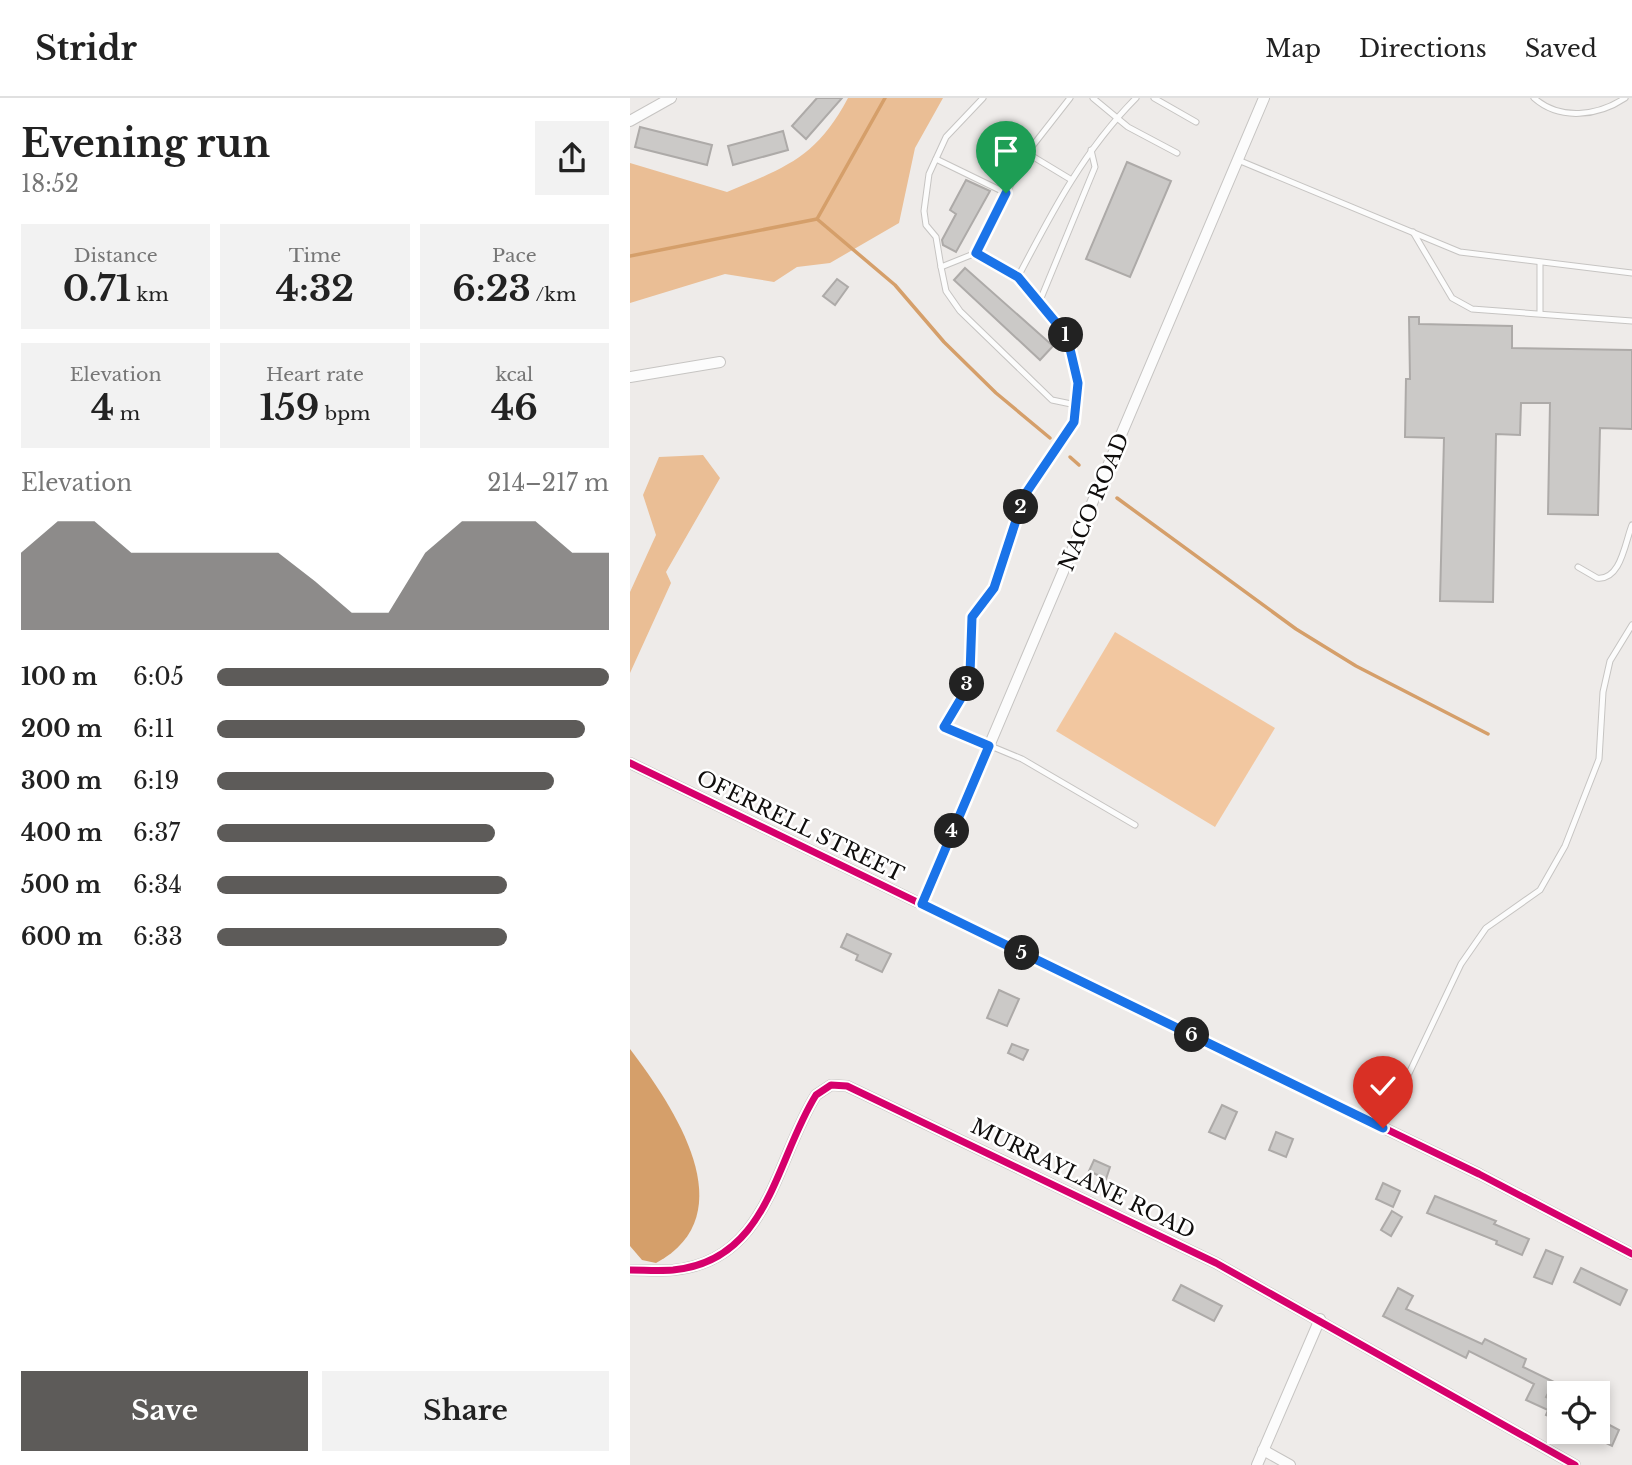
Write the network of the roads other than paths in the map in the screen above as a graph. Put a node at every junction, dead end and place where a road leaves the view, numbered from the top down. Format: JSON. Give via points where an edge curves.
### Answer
{"nodes":[{"id":1,"x":671,"y":98,"type":"edge"},
{"id":2,"x":983,"y":98,"type":"edge"},
{"id":3,"x":1070,"y":98,"type":"edge"},
{"id":4,"x":1093,"y":98,"type":"edge"},
{"id":5,"x":1136,"y":98,"type":"edge"},
{"id":6,"x":1154,"y":98,"type":"edge"},
{"id":7,"x":1264,"y":98,"type":"edge"},
{"id":8,"x":1534,"y":98,"type":"edge"},
{"id":9,"x":1625,"y":98,"type":"edge"},
{"id":10,"x":1117,"y":117,"type":"junction"},
{"id":11,"x":630,"y":121,"type":"edge"},
{"id":12,"x":1196,"y":122,"type":"dead end"},
{"id":13,"x":1091,"y":150,"type":"junction"},
{"id":14,"x":1027,"y":153,"type":"junction"},
{"id":15,"x":1177,"y":153,"type":"dead end"},
{"id":16,"x":936,"y":159,"type":"junction"},
{"id":17,"x":1238,"y":160,"type":"junction"},
{"id":18,"x":1070,"y":179,"type":"junction"},
{"id":19,"x":1006,"y":193,"type":"junction"},
{"id":20,"x":1413,"y":232,"type":"junction"},
{"id":21,"x":976,"y":253,"type":"junction"},
{"id":22,"x":1539,"y":264,"type":"junction"},
{"id":23,"x":941,"y":267,"type":"junction"},
{"id":24,"x":1632,"y":273,"type":"edge"},
{"id":25,"x":1018,"y":277,"type":"junction"},
{"id":26,"x":1039,"y":303,"type":"junction"},
{"id":27,"x":1539,"y":313,"type":"junction"},
{"id":28,"x":1632,"y":321,"type":"edge"},
{"id":29,"x":720,"y":362,"type":"dead end"},
{"id":30,"x":630,"y":377,"type":"edge"},
{"id":31,"x":1076,"y":405,"type":"junction"},
{"id":32,"x":1632,"y":526,"type":"edge"},
{"id":33,"x":1578,"y":567,"type":"dead end"},
{"id":34,"x":1632,"y":625,"type":"edge"},
{"id":35,"x":989,"y":746,"type":"junction"},
{"id":36,"x":630,"y":763,"type":"edge"},
{"id":37,"x":1135,"y":825,"type":"dead end"},
{"id":38,"x":922,"y":904,"type":"junction"},
{"id":39,"x":1383,"y":1128,"type":"junction"},
{"id":40,"x":1632,"y":1254,"type":"edge"},
{"id":41,"x":630,"y":1270,"type":"edge"},
{"id":42,"x":1320,"y":1319,"type":"junction"},
{"id":43,"x":1263,"y":1450,"type":"junction"},
{"id":44,"x":1257,"y":1465,"type":"edge"},
{"id":45,"x":1290,"y":1465,"type":"edge"},
{"id":46,"x":1575,"y":1465,"type":"edge"}],
"edges":[{"from":1,"to":11,"type":"street"},
{"from":2,"to":16,"type":"lane","via":[[946,137]]},
{"from":3,"to":14,"type":"lane"},
{"from":4,"to":10,"type":"lane"},
{"from":5,"to":10,"type":"lane"},
{"from":6,"to":12,"type":"lane"},
{"from":7,"to":17,"type":"street","name":"NACO ROAD"},
{"from":8,"to":9,"type":"lane","via":[[1564,113],[1594,113]]},
{"from":10,"to":13,"type":"lane"},
{"from":10,"to":15,"type":"lane"},
{"from":13,"to":18,"type":"lane"},
{"from":13,"to":26,"type":"lane","via":[[1095,167]]},
{"from":14,"to":18,"type":"lane"},
{"from":14,"to":19,"type":"lane"},
{"from":16,"to":19,"type":"lane"},
{"from":16,"to":23,"type":"lane","via":[[924,211],[926,225],[936,237]]},
{"from":17,"to":20,"type":"lane"},
{"from":17,"to":35,"type":"street","name":"NACO ROAD"},
{"from":18,"to":25,"type":"lane"},
{"from":19,"to":21,"type":"lane"},
{"from":20,"to":22,"type":"lane","via":[[1460,252]]},
{"from":20,"to":27,"type":"lane","via":[[1452,298],[1472,309]]},
{"from":21,"to":23,"type":"lane"},
{"from":21,"to":25,"type":"lane"},
{"from":22,"to":24,"type":"lane"},
{"from":22,"to":27,"type":"lane"},
{"from":23,"to":31,"type":"lane","via":[[946,291],[960,311],[1052,400]]},
{"from":25,"to":26,"type":"lane"},
{"from":26,"to":31,"type":"lane","via":[[1067,336],[1078,383]]},
{"from":27,"to":28,"type":"lane"},
{"from":29,"to":30,"type":"street"},
{"from":31,"to":35,"type":"lane","via":[[1074,422],[1024,496],[994,588],[972,617],[970,674],[944,727]]},
{"from":32,"to":33,"type":"lane","via":[[1610,576],[1597,578]]},
{"from":34,"to":39,"type":"lane","via":[[1610,661],[1602,692],[1599,759],[1565,846],[1540,890],[1486,928],[1461,964]]},
{"from":35,"to":37,"type":"lane","via":[[1022,759]]},
{"from":35,"to":38,"type":"street","name":"NACO ROAD"},
{"from":36,"to":38,"type":"street","name":"OFERRELL STREET"},
{"from":38,"to":39,"type":"street","name":"OFERRELL STREET"},
{"from":39,"to":40,"type":"street","name":"OFERRELL STREET"},
{"from":41,"to":42,"type":"street","name":"MURRAYLANE ROAD","via":[[674,1270],[725,1252],[762,1212],[816,1095],[831,1085],[847,1086],[1077,1194]]},
{"from":42,"to":43,"type":"street"},
{"from":42,"to":46,"type":"street","name":"MURRAYLANE ROAD"},
{"from":43,"to":44,"type":"street"},
{"from":43,"to":45,"type":"street"}]}
